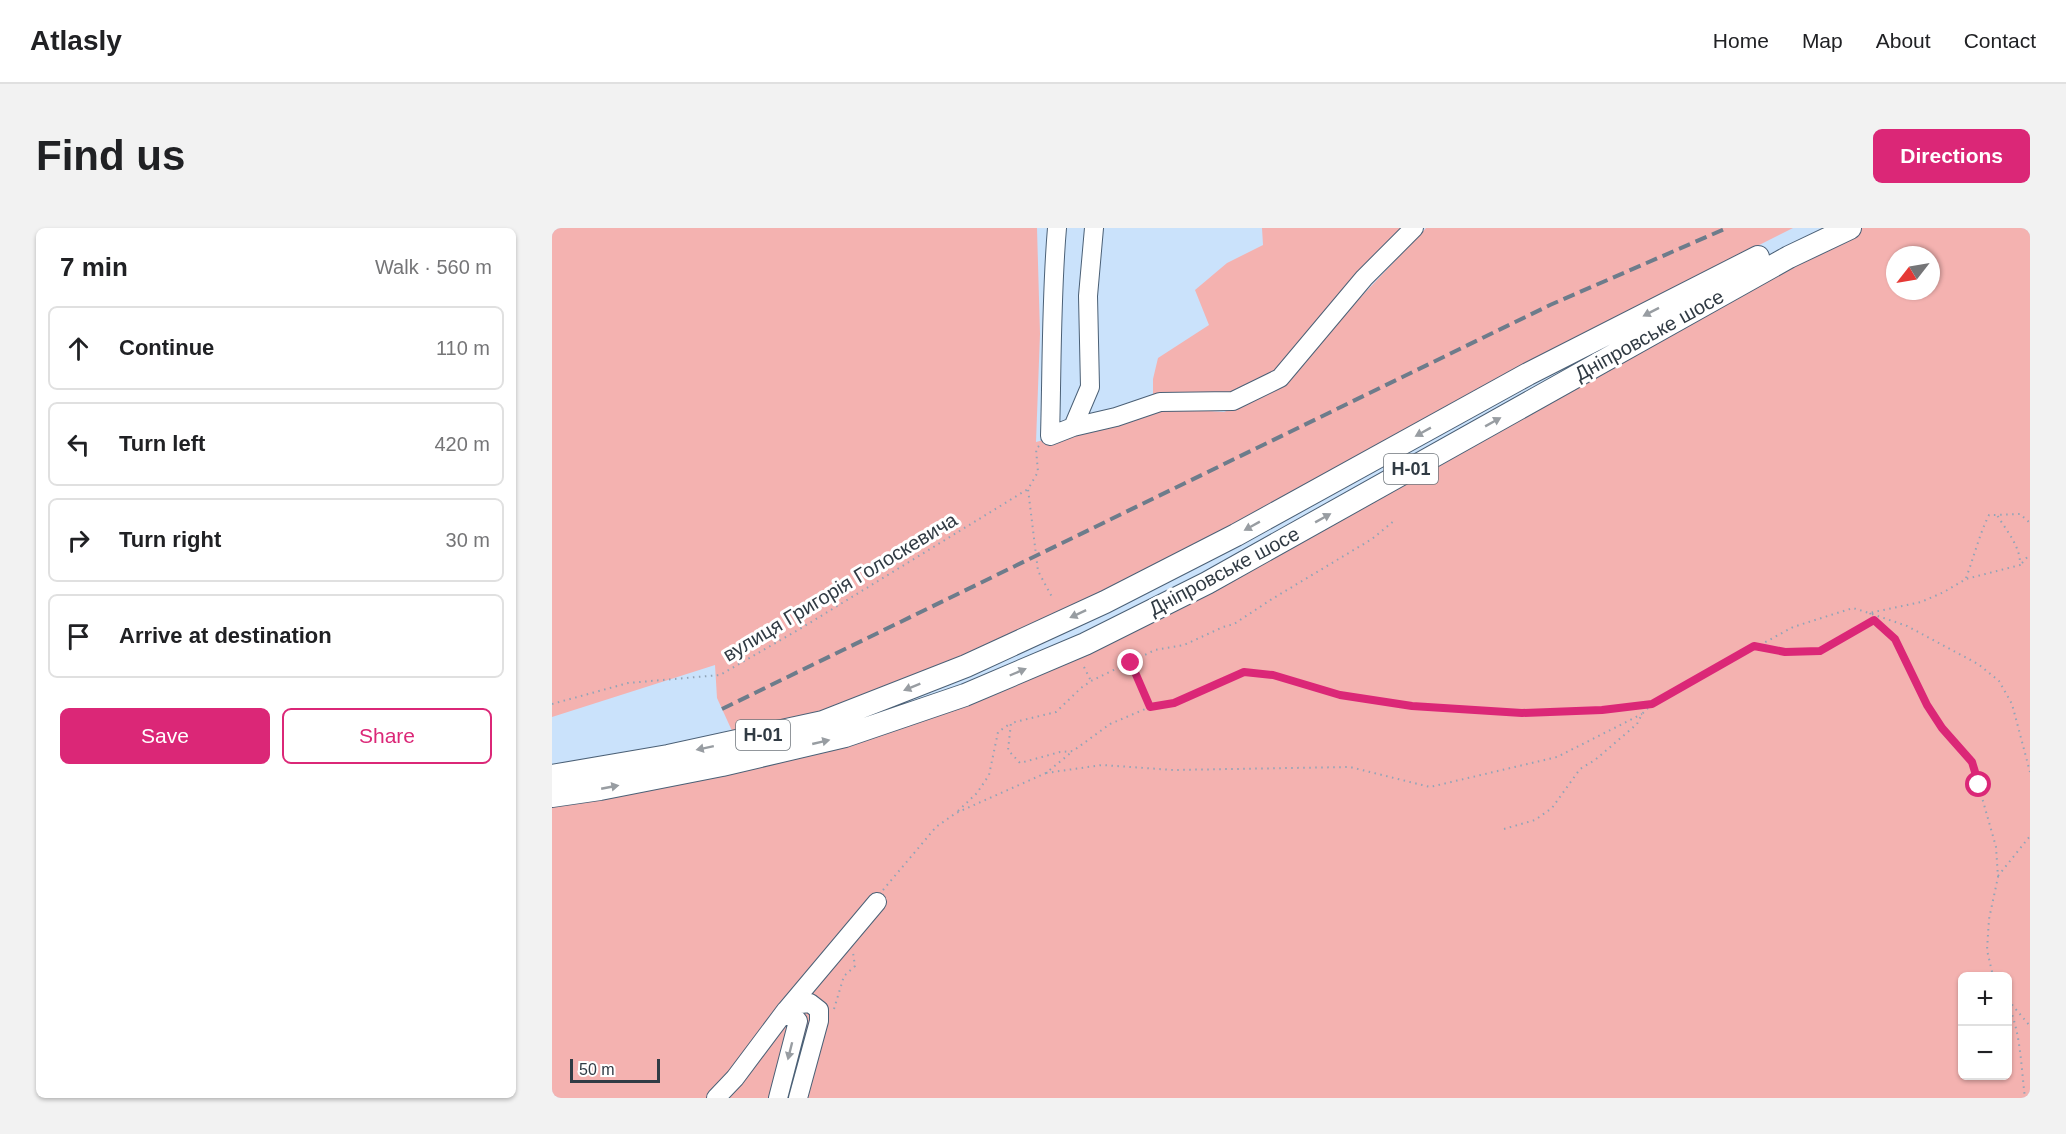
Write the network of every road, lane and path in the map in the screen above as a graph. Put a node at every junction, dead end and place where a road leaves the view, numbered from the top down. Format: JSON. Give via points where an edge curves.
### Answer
{"nodes":[{"id":1,"x":1057,"y":228,"type":"edge"},
{"id":2,"x":1094,"y":228,"type":"edge"},
{"id":3,"x":1414,"y":228,"type":"edge"},
{"id":4,"x":1816,"y":228,"type":"edge"},
{"id":5,"x":1850,"y":228,"type":"edge"},
{"id":6,"x":1073,"y":427,"type":"junction"},
{"id":7,"x":1050,"y":436,"type":"junction"},
{"id":8,"x":1028,"y":489,"type":"junction"},
{"id":9,"x":1997,"y":515,"type":"junction"},
{"id":10,"x":1395,"y":520,"type":"dead end"},
{"id":11,"x":2030,"y":523,"type":"edge"},
{"id":12,"x":2030,"y":554,"type":"edge"},
{"id":13,"x":2020,"y":564,"type":"junction"},
{"id":14,"x":1966,"y":579,"type":"junction"},
{"id":15,"x":1052,"y":597,"type":"dead end"},
{"id":16,"x":1869,"y":613,"type":"junction"},
{"id":17,"x":1874,"y":620,"type":"junction"},
{"id":18,"x":1754,"y":646,"type":"junction"},
{"id":19,"x":1131,"y":663,"type":"junction"},
{"id":20,"x":1084,"y":667,"type":"dead end"},
{"id":21,"x":1091,"y":681,"type":"junction"},
{"id":22,"x":1652,"y":704,"type":"junction"},
{"id":23,"x":552,"y":705,"type":"edge"},
{"id":24,"x":1150,"y":707,"type":"junction"},
{"id":25,"x":1642,"y":714,"type":"junction"},
{"id":26,"x":1011,"y":723,"type":"junction"},
{"id":27,"x":1073,"y":751,"type":"junction"},
{"id":28,"x":2030,"y":772,"type":"edge"},
{"id":29,"x":1046,"y":773,"type":"junction"},
{"id":30,"x":552,"y":776,"type":"edge"},
{"id":31,"x":552,"y":796,"type":"edge"},
{"id":32,"x":956,"y":813,"type":"junction"},
{"id":33,"x":1504,"y":828,"type":"dead end"},
{"id":34,"x":2030,"y":836,"type":"edge"},
{"id":35,"x":1998,"y":877,"type":"junction"},
{"id":36,"x":878,"y":903,"type":"joint"},
{"id":37,"x":850,"y":933,"type":"junction"},
{"id":38,"x":1992,"y":972,"type":"edge"},
{"id":39,"x":2012,"y":1007,"type":"edge"},
{"id":40,"x":784,"y":1013,"type":"junction"},
{"id":41,"x":2012,"y":1013,"type":"edge"},
{"id":42,"x":819,"y":1021,"type":"junction"},
{"id":43,"x":2030,"y":1026,"type":"edge"},
{"id":44,"x":717,"y":1098,"type":"edge"},
{"id":45,"x":778,"y":1098,"type":"edge"},
{"id":46,"x":798,"y":1098,"type":"edge"},
{"id":47,"x":2025,"y":1098,"type":"edge"}],
"edges":[{"from":1,"to":7,"type":"street"},
{"from":2,"to":6,"type":"street","via":[[1088,296],[1090,387]]},
{"from":3,"to":6,"type":"street","via":[[1364,278],[1280,378],[1233,401],[1160,402]]},
{"from":4,"to":30,"type":"main road","name":"Дніпровське шосе","number":"Н-01","one_way":true,"via":[[1528,375],[1236,535],[1105,602],[966,666],[823,722],[668,756]]},
{"from":31,"to":5,"type":"main road","name":"Дніпровське шосе","number":"Н-01","one_way":true,"via":[[722,765],[845,736],[965,695],[1085,644],[1207,583],[1789,257]]},
{"from":6,"to":7,"type":"street"},
{"from":7,"to":8,"type":"path","via":[[1036,449],[1038,472]]},
{"from":8,"to":15,"type":"path","via":[[1038,571]]},
{"from":8,"to":23,"type":"path","name":"вулиця Григорія Голоскевича","via":[[720,675],[628,683]]},
{"from":9,"to":11,"type":"path","via":[[2020,514]]},
{"from":9,"to":13,"type":"path","via":[[2021,556]]},
{"from":9,"to":14,"type":"path","via":[[1989,515],[1979,535]]},
{"from":10,"to":19,"type":"path","via":[[1372,540],[1234,624],[1184,645],[1155,650]]},
{"from":12,"to":13,"type":"path"},
{"from":13,"to":14,"type":"path"},
{"from":14,"to":16,"type":"path","via":[[1921,602]]},
{"from":16,"to":17,"type":"path"},
{"from":16,"to":18,"type":"path","via":[[1853,608],[1792,627]]},
{"from":16,"to":28,"type":"path","via":[[1907,626],[1978,664],[1999,681],[2012,704]]},
{"from":17,"to":18,"type":"path","via":[[1820,651],[1785,652]]},
{"from":17,"to":35,"type":"path","via":[[1895,639],[1927,705],[1972,762],[1996,847]]},
{"from":18,"to":22,"type":"path"},
{"from":19,"to":21,"type":"path"},
{"from":19,"to":24,"type":"path"},
{"from":20,"to":21,"type":"path"},
{"from":21,"to":26,"type":"path","via":[[1056,712]]},
{"from":22,"to":24,"type":"path","via":[[1522,713],[1412,706],[1340,695],[1273,675],[1244,672],[1174,703]]},
{"from":22,"to":25,"type":"path"},
{"from":24,"to":27,"type":"path","via":[[1110,724]]},
{"from":25,"to":29,"type":"path","via":[[1557,757],[1430,787],[1350,767],[1173,770],[1102,765]]},
{"from":25,"to":33,"type":"path","via":[[1637,724],[1580,769],[1552,808],[1535,820]]},
{"from":26,"to":27,"type":"path","via":[[1008,750],[1020,763]]},
{"from":26,"to":32,"type":"path","via":[[998,732],[989,775]]},
{"from":27,"to":29,"type":"path"},
{"from":29,"to":32,"type":"path"},
{"from":32,"to":36,"type":"path","via":[[936,827],[884,888]]},
{"from":34,"to":35,"type":"path"},
{"from":35,"to":38,"type":"path","via":[[1987,950]]},
{"from":36,"to":37,"type":"street"},
{"from":37,"to":40,"type":"street"},
{"from":37,"to":42,"type":"path","via":[[855,966],[844,976],[832,1015]]},
{"from":39,"to":43,"type":"path"},
{"from":40,"to":42,"type":"street","via":[[810,1003],[819,1010]]},
{"from":40,"to":44,"type":"street"},
{"from":40,"to":45,"type":"street","one_way":true,"via":[[798,1021]]},
{"from":41,"to":47,"type":"path"},
{"from":42,"to":46,"type":"street"}]}
